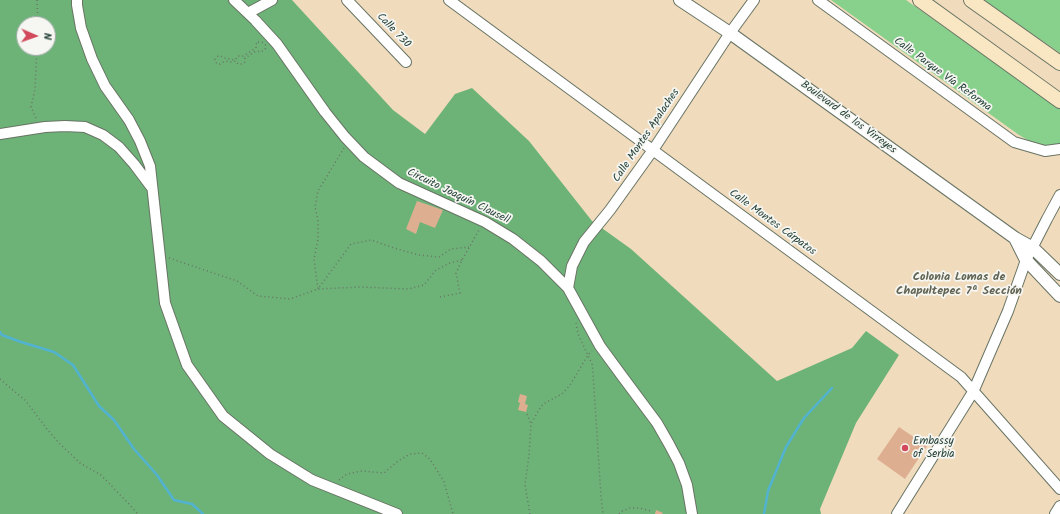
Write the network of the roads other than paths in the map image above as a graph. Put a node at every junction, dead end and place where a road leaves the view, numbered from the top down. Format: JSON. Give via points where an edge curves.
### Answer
{"nodes":[{"id":1,"x":77,"y":0,"type":"edge"},
{"id":2,"x":234,"y":0,"type":"edge"},
{"id":3,"x":272,"y":0,"type":"edge"},
{"id":4,"x":347,"y":0,"type":"edge"},
{"id":5,"x":449,"y":0,"type":"edge"},
{"id":6,"x":680,"y":0,"type":"edge"},
{"id":7,"x":754,"y":0,"type":"edge"},
{"id":8,"x":818,"y":0,"type":"edge"},
{"id":9,"x":920,"y":0,"type":"edge"},
{"id":10,"x":971,"y":0,"type":"edge"},
{"id":11,"x":248,"y":13,"type":"junction"},
{"id":12,"x":730,"y":33,"type":"junction"},
{"id":13,"x":406,"y":62,"type":"dead end"},
{"id":14,"x":1060,"y":63,"type":"edge"},
{"id":15,"x":1060,"y":101,"type":"edge"},
{"id":16,"x":0,"y":134,"type":"edge"},
{"id":17,"x":1060,"y":149,"type":"edge"},
{"id":18,"x":653,"y":150,"type":"junction"},
{"id":19,"x":152,"y":188,"type":"junction"},
{"id":20,"x":1060,"y":195,"type":"edge"},
{"id":21,"x":1015,"y":238,"type":"junction"},
{"id":22,"x":1033,"y":248,"type":"junction"},
{"id":23,"x":1026,"y":260,"type":"junction"},
{"id":24,"x":1060,"y":274,"type":"edge"},
{"id":25,"x":568,"y":288,"type":"junction"},
{"id":26,"x":1060,"y":296,"type":"edge"},
{"id":27,"x":973,"y":392,"type":"junction"},
{"id":28,"x":1060,"y":489,"type":"edge"},
{"id":29,"x":1060,"y":506,"type":"edge"},
{"id":30,"x":397,"y":514,"type":"edge"},
{"id":31,"x":692,"y":514,"type":"edge"},
{"id":32,"x":897,"y":514,"type":"edge"},
{"id":33,"x":1055,"y":514,"type":"edge"}],
"edges":[{"from":1,"to":19,"type":"street","via":[[81,28],[92,59],[140,141],[150,166]]},
{"from":2,"to":11,"type":"street","name":"Circuito Joaquín Clausell"},
{"from":3,"to":11,"type":"street"},
{"from":4,"to":13,"type":"street","name":"Calle 730"},
{"from":5,"to":18,"type":"street","name":"Calle Montes Cárpatos"},
{"from":6,"to":12,"type":"street","name":"Boulevard de los Virreyes"},
{"from":7,"to":12,"type":"street","name":"Calle Montes Apalaches"},
{"from":8,"to":17,"type":"street","name":"Calle Parque Vía Reforma","via":[[1014,142],[1045,151]]},
{"from":9,"to":15,"type":"main road"},
{"from":10,"to":14,"type":"main road"},
{"from":11,"to":25,"type":"street","name":"Circuito Joaquín Clausell","via":[[277,44],[325,112],[364,157],[399,183],[509,236],[527,249]]},
{"from":12,"to":18,"type":"street","name":"Calle Montes Apalaches"},
{"from":12,"to":21,"type":"street","name":"Boulevard de los Virreyes"},
{"from":16,"to":19,"type":"street","via":[[39,128],[84,127],[103,135],[119,147]]},
{"from":18,"to":25,"type":"street","name":"Calle Montes Apalaches","via":[[584,242],[572,266]]},
{"from":18,"to":27,"type":"street","name":"Calle Montes Cárpatos","via":[[961,377]]},
{"from":19,"to":30,"type":"street","via":[[165,303],[187,365],[223,416],[270,454],[312,480]]},
{"from":20,"to":22,"type":"street"},
{"from":21,"to":22,"type":"street","name":"Boulevard de los Virreyes"},
{"from":21,"to":23,"type":"street","name":"Boulevard de los Virreyes"},
{"from":22,"to":23,"type":"street"},
{"from":22,"to":24,"type":"street","name":"Boulevard de los Virreyes"},
{"from":23,"to":26,"type":"street","name":"Boulevard de los Virreyes"},
{"from":23,"to":27,"type":"street","via":[[1008,311]]},
{"from":25,"to":31,"type":"street","name":"Circuito Joaquín Clausell","via":[[600,346],[657,423],[669,444],[687,485]]},
{"from":27,"to":28,"type":"street","name":"Calle Montes Cárpatos"},
{"from":27,"to":32,"type":"street"},
{"from":29,"to":33,"type":"street"}]}
